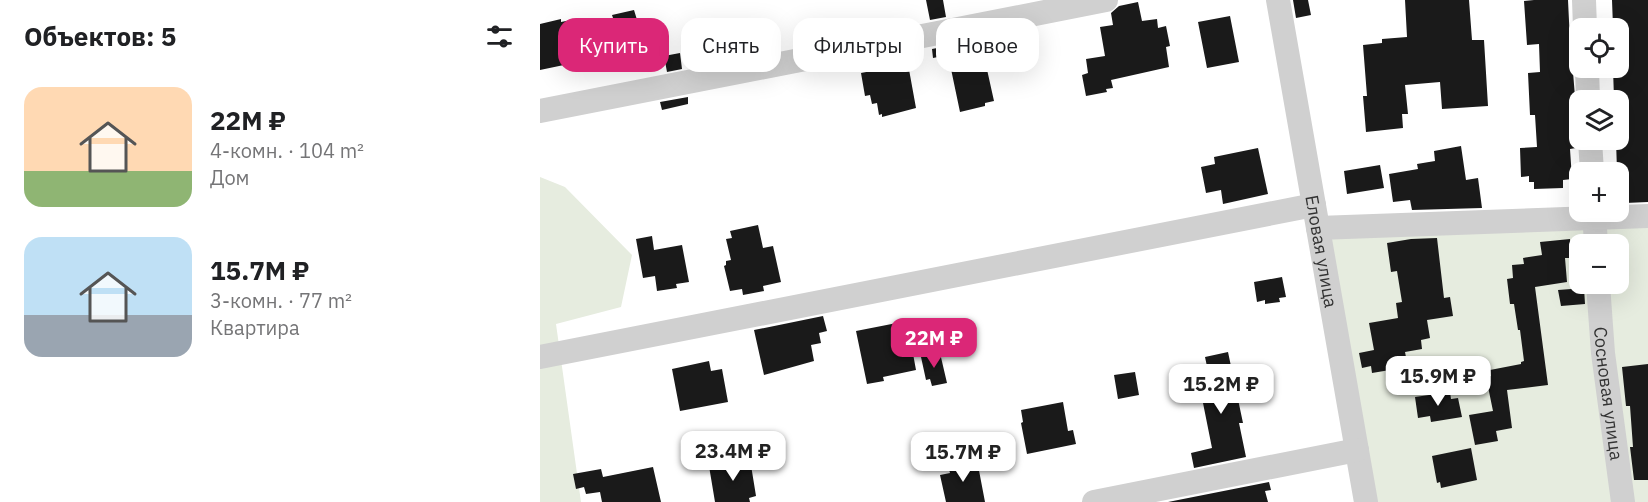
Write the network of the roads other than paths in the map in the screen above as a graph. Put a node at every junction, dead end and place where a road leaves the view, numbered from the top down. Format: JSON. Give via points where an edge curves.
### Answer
{"nodes":[{"id":1,"x":1106,"y":0,"type":"edge"},
{"id":2,"x":1278,"y":0,"type":"edge"},
{"id":3,"x":1584,"y":0,"type":"edge"},
{"id":4,"x":1585,"y":18,"type":"edge"},
{"id":5,"x":540,"y":111,"type":"edge"},
{"id":6,"x":1569,"y":215,"type":"edge"},
{"id":7,"x":1629,"y":216,"type":"edge"},
{"id":8,"x":1648,"y":216,"type":"edge"},
{"id":9,"x":1316,"y":217,"type":"junction"},
{"id":10,"x":1599,"y":294,"type":"edge"},
{"id":11,"x":540,"y":357,"type":"edge"},
{"id":12,"x":1357,"y":450,"type":"junction"},
{"id":13,"x":1094,"y":502,"type":"edge"},
{"id":14,"x":1366,"y":502,"type":"edge"},
{"id":15,"x":1623,"y":502,"type":"edge"}],
"edges":[{"from":1,"to":5,"type":"street"},
{"from":2,"to":9,"type":"street","name":"Еловая улица"},
{"from":3,"to":4,"type":"street"},
{"from":6,"to":9,"type":"street"},
{"from":7,"to":8,"type":"street"},
{"from":9,"to":11,"type":"street"},
{"from":9,"to":12,"type":"street","name":"Еловая улица"},
{"from":10,"to":15,"type":"street","name":"Сосновая улица"},
{"from":12,"to":13,"type":"street"},
{"from":12,"to":14,"type":"street","name":"Еловая улица"}]}
